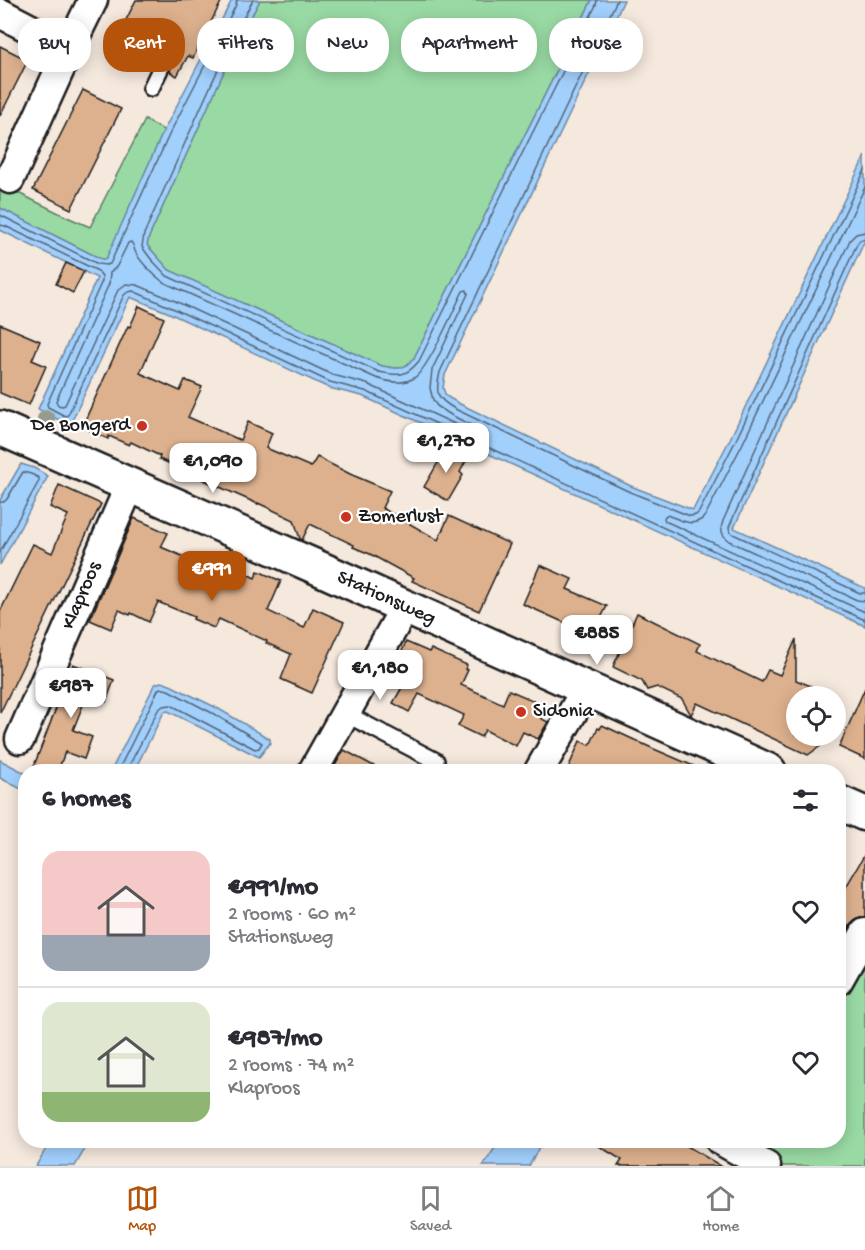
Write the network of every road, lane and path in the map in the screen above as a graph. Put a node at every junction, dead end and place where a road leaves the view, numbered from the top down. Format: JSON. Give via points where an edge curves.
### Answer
{"nodes":[{"id":1,"x":93,"y":0,"type":"edge"},
{"id":2,"x":0,"y":13,"type":"edge"},
{"id":3,"x":84,"y":18,"type":"edge"},
{"id":4,"x":18,"y":22,"type":"edge"},
{"id":5,"x":59,"y":72,"type":"edge"},
{"id":6,"x":159,"y":72,"type":"edge"},
{"id":7,"x":151,"y":88,"type":"dead end"},
{"id":8,"x":10,"y":179,"type":"dead end"},
{"id":9,"x":0,"y":428,"type":"edge"},
{"id":10,"x":130,"y":485,"type":"junction"},
{"id":11,"x":405,"y":607,"type":"junction"},
{"id":12,"x":586,"y":689,"type":"junction"},
{"id":13,"x":346,"y":714,"type":"junction"},
{"id":14,"x":20,"y":739,"type":"dead end"},
{"id":15,"x":436,"y":761,"type":"dead end"},
{"id":16,"x":317,"y":764,"type":"edge"},
{"id":17,"x":543,"y":764,"type":"edge"},
{"id":18,"x":753,"y":764,"type":"edge"},
{"id":19,"x":846,"y":806,"type":"edge"},
{"id":20,"x":865,"y":814,"type":"edge"},
{"id":21,"x":865,"y":933,"type":"edge"},
{"id":22,"x":846,"y":967,"type":"edge"},
{"id":23,"x":742,"y":1148,"type":"edge"},
{"id":24,"x":766,"y":1166,"type":"edge"}],
"edges":[{"from":1,"to":3,"type":"street"},
{"from":2,"to":4,"type":"street"},
{"from":5,"to":8,"type":"street"},
{"from":6,"to":7,"type":"lane"},
{"from":9,"to":10,"type":"street","name":"Stationsweg"},
{"from":10,"to":11,"type":"street","name":"Stationsweg"},
{"from":10,"to":14,"type":"street","name":"Klaproos"},
{"from":11,"to":12,"type":"street","name":"Stationsweg"},
{"from":11,"to":13,"type":"street"},
{"from":12,"to":17,"type":"street"},
{"from":12,"to":18,"type":"street","name":"Stationsweg"},
{"from":13,"to":15,"type":"lane"},
{"from":13,"to":16,"type":"street"},
{"from":19,"to":20,"type":"street"},
{"from":21,"to":22,"type":"street"},
{"from":23,"to":24,"type":"street"}]}
